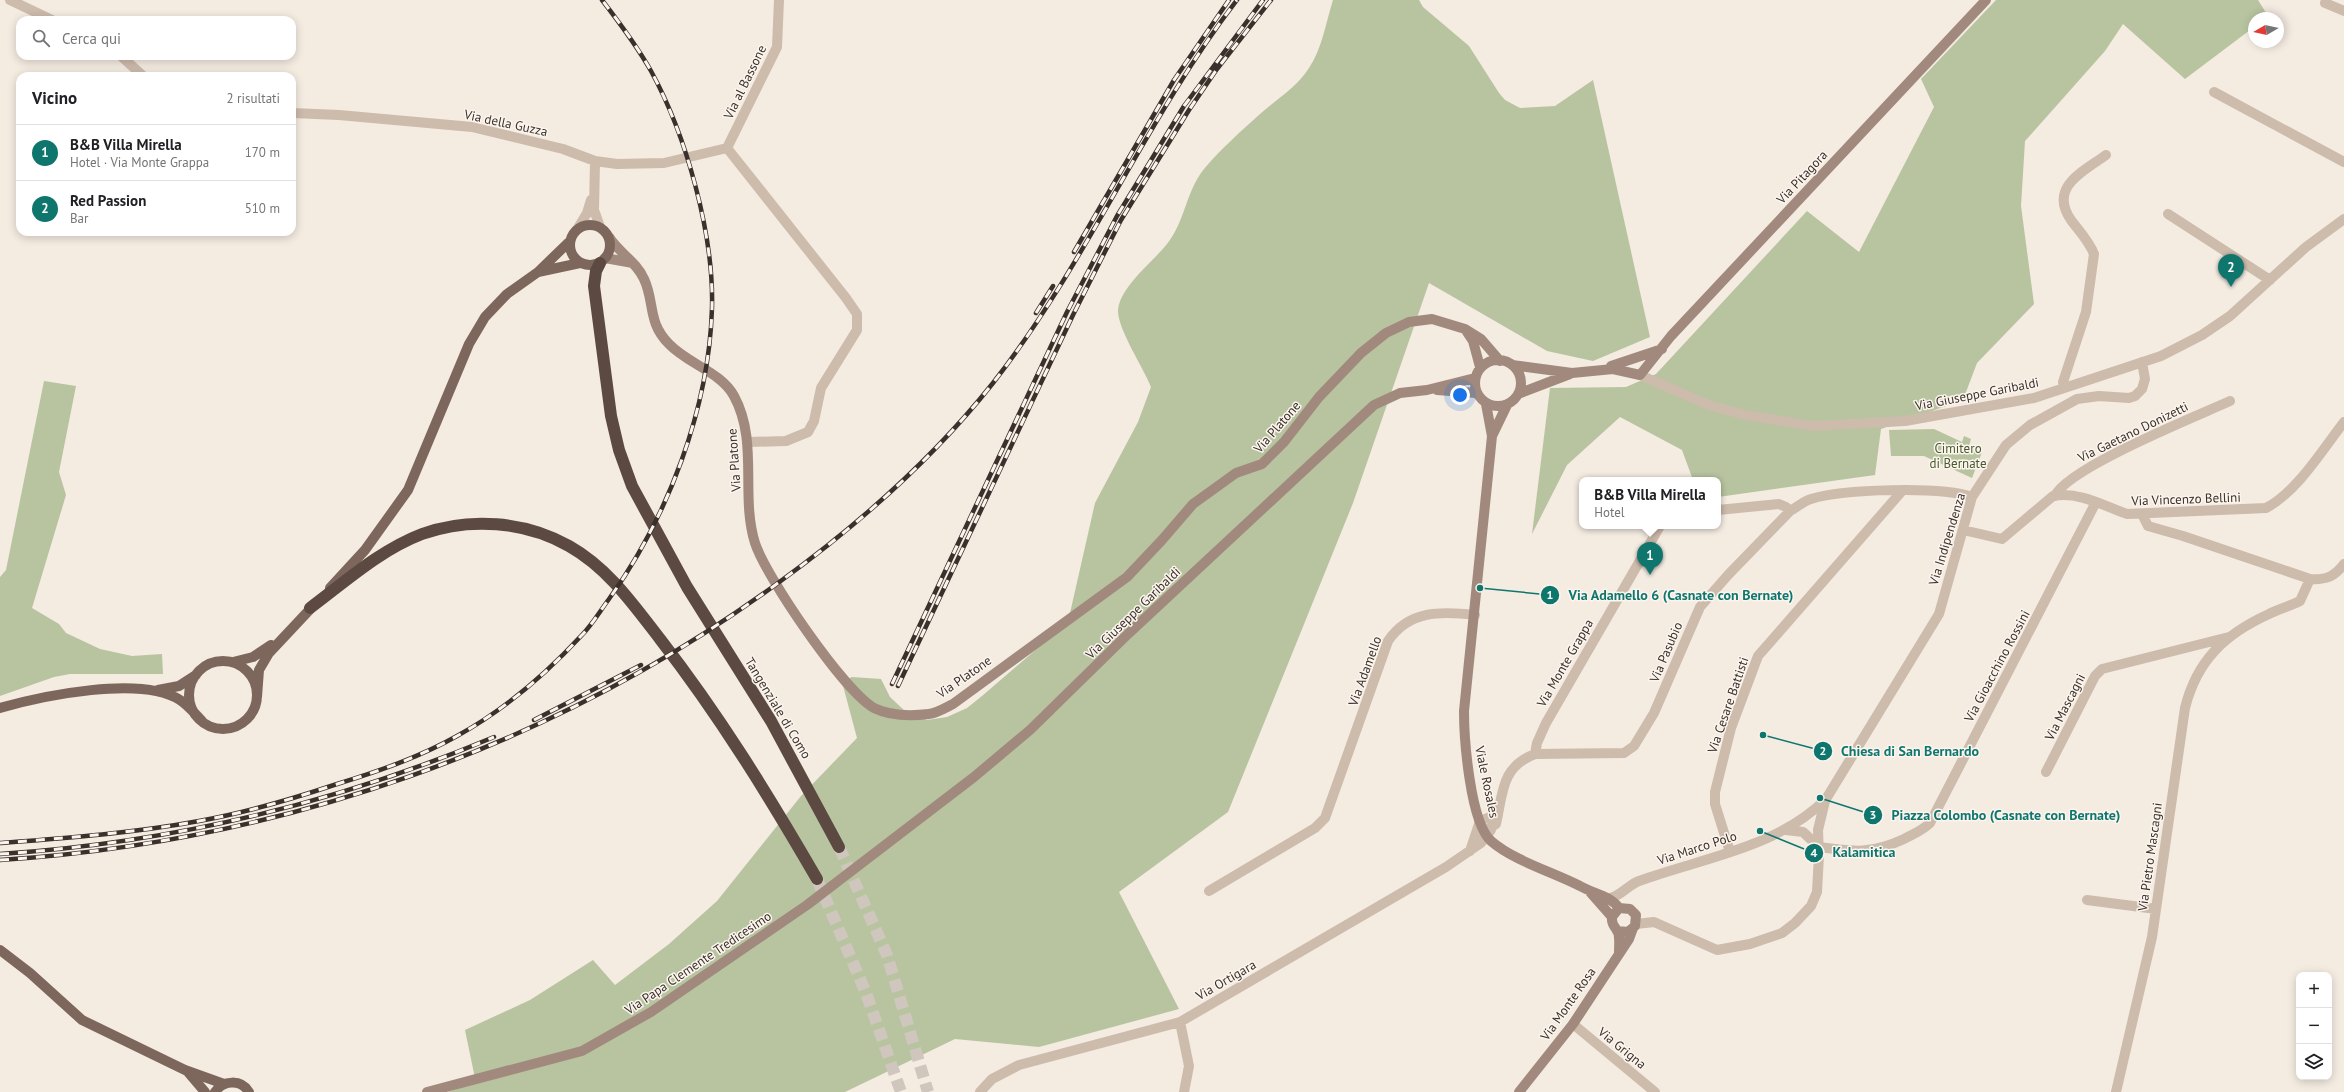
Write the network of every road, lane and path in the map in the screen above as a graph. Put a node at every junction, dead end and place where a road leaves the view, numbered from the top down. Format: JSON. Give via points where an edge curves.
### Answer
{"nodes":[{"id":1,"x":10,"y":0,"type":"edge"},
{"id":2,"x":779,"y":0,"type":"edge"},
{"id":3,"x":1986,"y":0,"type":"edge"},
{"id":4,"x":2325,"y":3,"type":"dead end"},
{"id":5,"x":2344,"y":11,"type":"edge"},
{"id":6,"x":44,"y":16,"type":"edge"},
{"id":7,"x":125,"y":60,"type":"edge"},
{"id":8,"x":139,"y":72,"type":"edge"},
{"id":9,"x":2214,"y":92,"type":"dead end"},
{"id":10,"x":296,"y":113,"type":"edge"},
{"id":11,"x":722,"y":149,"type":"junction"},
{"id":12,"x":2106,"y":155,"type":"dead end"},
{"id":13,"x":596,"y":161,"type":"junction"},
{"id":14,"x":2344,"y":162,"type":"edge"},
{"id":15,"x":593,"y":192,"type":"junction"},
{"id":16,"x":2168,"y":214,"type":"dead end"},
{"id":17,"x":2344,"y":219,"type":"edge"},
{"id":18,"x":600,"y":227,"type":"junction"},
{"id":19,"x":578,"y":228,"type":"junction"},
{"id":20,"x":609,"y":237,"type":"junction"},
{"id":21,"x":569,"y":242,"type":"junction"},
{"id":22,"x":602,"y":260,"type":"junction"},
{"id":23,"x":580,"y":263,"type":"junction"},
{"id":24,"x":635,"y":264,"type":"junction"},
{"id":25,"x":538,"y":272,"type":"junction"},
{"id":26,"x":2270,"y":280,"type":"junction"},
{"id":27,"x":1465,"y":329,"type":"junction"},
{"id":28,"x":1664,"y":348,"type":"junction"},
{"id":29,"x":1500,"y":360,"type":"junction"},
{"id":30,"x":2142,"y":362,"type":"junction"},
{"id":31,"x":1512,"y":365,"type":"junction"},
{"id":32,"x":1480,"y":367,"type":"junction"},
{"id":33,"x":1598,"y":370,"type":"junction"},
{"id":34,"x":1572,"y":373,"type":"junction"},
{"id":35,"x":1640,"y":375,"type":"junction"},
{"id":36,"x":1475,"y":378,"type":"junction"},
{"id":37,"x":2064,"y":388,"type":"junction"},
{"id":38,"x":1428,"y":390,"type":"junction"},
{"id":39,"x":1476,"y":393,"type":"junction"},
{"id":40,"x":1518,"y":394,"type":"junction"},
{"id":41,"x":2230,"y":401,"type":"dead end"},
{"id":42,"x":1486,"y":404,"type":"junction"},
{"id":43,"x":1507,"y":405,"type":"junction"},
{"id":44,"x":2344,"y":422,"type":"edge"},
{"id":45,"x":1492,"y":436,"type":"junction"},
{"id":46,"x":748,"y":442,"type":"junction"},
{"id":47,"x":1878,"y":491,"type":"junction"},
{"id":48,"x":1902,"y":491,"type":"junction"},
{"id":49,"x":2054,"y":496,"type":"junction"},
{"id":50,"x":1972,"y":497,"type":"junction"},
{"id":51,"x":2096,"y":502,"type":"junction"},
{"id":52,"x":1721,"y":510,"type":"edge"},
{"id":53,"x":1790,"y":511,"type":"junction"},
{"id":54,"x":1882,"y":514,"type":"junction"},
{"id":55,"x":2142,"y":514,"type":"junction"},
{"id":56,"x":1658,"y":529,"type":"edge"},
{"id":57,"x":1963,"y":530,"type":"junction"},
{"id":58,"x":2344,"y":564,"type":"edge"},
{"id":59,"x":2310,"y":579,"type":"junction"},
{"id":60,"x":310,"y":608,"type":"junction"},
{"id":61,"x":1475,"y":616,"type":"junction"},
{"id":62,"x":2229,"y":637,"type":"junction"},
{"id":63,"x":280,"y":639,"type":"junction"},
{"id":64,"x":2186,"y":647,"type":"junction"},
{"id":65,"x":233,"y":662,"type":"junction"},
{"id":66,"x":2204,"y":662,"type":"junction"},
{"id":67,"x":197,"y":674,"type":"junction"},
{"id":68,"x":141,"y":690,"type":"junction"},
{"id":69,"x":257,"y":697,"type":"junction"},
{"id":70,"x":0,"y":708,"type":"edge"},
{"id":71,"x":202,"y":721,"type":"junction"},
{"id":72,"x":1535,"y":754,"type":"junction"},
{"id":73,"x":2046,"y":772,"type":"dead end"},
{"id":74,"x":1826,"y":799,"type":"junction"},
{"id":75,"x":1497,"y":814,"type":"junction"},
{"id":76,"x":1480,"y":821,"type":"junction"},
{"id":77,"x":1786,"y":830,"type":"junction"},
{"id":78,"x":1489,"y":832,"type":"junction"},
{"id":79,"x":839,"y":847,"type":"tunnel mouth"},
{"id":80,"x":1819,"y":847,"type":"junction"},
{"id":81,"x":1470,"y":851,"type":"junction"},
{"id":82,"x":1730,"y":852,"type":"junction"},
{"id":83,"x":857,"y":866,"type":"joint"},
{"id":84,"x":817,"y":879,"type":"tunnel mouth"},
{"id":85,"x":1209,"y":890,"type":"dead end"},
{"id":86,"x":1590,"y":892,"type":"junction"},
{"id":87,"x":1614,"y":896,"type":"junction"},
{"id":88,"x":2087,"y":900,"type":"dead end"},
{"id":89,"x":1620,"y":908,"type":"junction"},
{"id":90,"x":2156,"y":909,"type":"junction"},
{"id":91,"x":1612,"y":917,"type":"junction"},
{"id":92,"x":1635,"y":926,"type":"junction"},
{"id":93,"x":1617,"y":930,"type":"junction"},
{"id":94,"x":0,"y":950,"type":"edge"},
{"id":95,"x":1619,"y":953,"type":"junction"},
{"id":96,"x":1180,"y":1022,"type":"junction"},
{"id":97,"x":1573,"y":1024,"type":"junction"},
{"id":98,"x":186,"y":1070,"type":"junction"},
{"id":99,"x":224,"y":1084,"type":"junction"},
{"id":100,"x":205,"y":1092,"type":"edge"},
{"id":101,"x":215,"y":1092,"type":"edge"},
{"id":102,"x":249,"y":1092,"type":"edge"},
{"id":103,"x":427,"y":1092,"type":"edge"},
{"id":104,"x":980,"y":1092,"type":"edge"},
{"id":105,"x":1184,"y":1092,"type":"edge"},
{"id":106,"x":1519,"y":1092,"type":"edge"},
{"id":107,"x":1655,"y":1092,"type":"edge"},
{"id":108,"x":2116,"y":1092,"type":"edge"}],
"edges":[{"from":1,"to":6,"type":"street"},
{"from":2,"to":11,"type":"street","name":"Via al Bassone","via":[[777,47]]},
{"from":3,"to":28,"type":"street","name":"Via Pitagora","via":[[1671,336]]},
{"from":4,"to":5,"type":"street"},
{"from":7,"to":8,"type":"street"},
{"from":9,"to":14,"type":"street"},
{"from":10,"to":13,"type":"street","name":"Via della Guzza","via":[[472,127]]},
{"from":11,"to":13,"type":"street","name":"Via della Guzza","via":[[664,163],[617,164]]},
{"from":11,"to":46,"type":"street","via":[[846,298],[858,318],[857,330],[821,388],[814,421],[808,432],[786,441]]},
{"from":12,"to":37,"type":"street","via":[[2069,181],[2064,192],[2066,211],[2094,254],[2086,312],[2063,382]]},
{"from":13,"to":15,"type":"street"},
{"from":15,"to":18,"type":"street","via":[[594,210]]},
{"from":15,"to":19,"type":"street","via":[[587,213]]},
{"from":16,"to":26,"type":"street"},
{"from":17,"to":26,"type":"street","name":"Via Giuseppe Garibaldi","via":[[2306,247]]},
{"from":18,"to":19,"type":"main road","via":[[589,224]]},
{"from":18,"to":20,"type":"main road"},
{"from":19,"to":21,"type":"main road"},
{"from":20,"to":22,"type":"main road","via":[[610,248]]},
{"from":20,"to":24,"type":"street","name":"Via Platone","via":[[619,251]]},
{"from":21,"to":23,"type":"main road","via":[[571,254]]},
{"from":21,"to":25,"type":"main road"},
{"from":22,"to":23,"type":"main road","via":[[590,265]]},
{"from":22,"to":24,"type":"street"},
{"from":22,"to":79,"type":"highway","name":"Tangenziale di Como","via":[[596,271],[594,286],[611,416],[619,450],[632,486],[687,587],[771,720]]},
{"from":23,"to":25,"type":"main road"},
{"from":24,"to":46,"type":"street","name":"Via Platone","via":[[645,280],[656,329],[685,358],[718,378],[734,396],[745,422]]},
{"from":25,"to":60,"type":"main road","via":[[507,294],[485,317],[469,344],[408,490],[365,550]]},
{"from":26,"to":30,"type":"street","name":"Via Giuseppe Garibaldi","via":[[2221,323],[2180,347]]},
{"from":27,"to":29,"type":"street","name":"Via Platone","via":[[1481,339]]},
{"from":27,"to":32,"type":"street","via":[[1473,341]]},
{"from":27,"to":46,"type":"street","name":"Via Platone","via":[[1432,319],[1409,322],[1386,333],[1361,353],[1319,397],[1284,442],[1262,464],[1236,473],[1193,504],[1127,577],[953,704],[930,714],[896,715],[874,708],[838,673],[788,603],[755,544],[751,525]]},
{"from":28,"to":33,"type":"street"},
{"from":28,"to":35,"type":"street","name":"Via Pitagora"},
{"from":29,"to":31,"type":"street"},
{"from":29,"to":32,"type":"street","via":[[1487,362]]},
{"from":30,"to":37,"type":"street","name":"Via Giuseppe Garibaldi"},
{"from":30,"to":50,"type":"street","name":"Via Indipendenza","via":[[2145,379],[2142,389],[2136,396],[2077,399],[2030,425],[2006,445]]},
{"from":31,"to":34,"type":"street","name":"Via Giuseppe Garibaldi"},
{"from":31,"to":40,"type":"street","via":[[1521,379]]},
{"from":32,"to":36,"type":"street"},
{"from":33,"to":34,"type":"street","name":"Via Giuseppe Garibaldi"},
{"from":33,"to":35,"type":"street","name":"Via Giuseppe Garibaldi","via":[[1627,371]]},
{"from":34,"to":40,"type":"street","name":"Via Giuseppe Garibaldi"},
{"from":35,"to":37,"type":"street","name":"Via Giuseppe Garibaldi","via":[[1711,406],[1746,415],[1813,426],[1905,421],[2034,398]]},
{"from":36,"to":38,"type":"street","name":"Via Giuseppe Garibaldi"},
{"from":36,"to":39,"type":"street"},
{"from":38,"to":39,"type":"street","name":"Via Giuseppe Garibaldi"},
{"from":38,"to":83,"type":"street","name":"Via Giuseppe Garibaldi","via":[[1400,393],[1374,405],[1128,634],[1030,730],[922,818]]},
{"from":39,"to":42,"type":"street"},
{"from":40,"to":43,"type":"street"},
{"from":41,"to":49,"type":"street","name":"Via Gaetano Donizetti","via":[[2088,467],[2063,483]]},
{"from":42,"to":43,"type":"street","via":[[1496,407]]},
{"from":42,"to":45,"type":"street"},
{"from":43,"to":45,"type":"street"},
{"from":44,"to":55,"type":"street","name":"Via Vincenzo Bellini","via":[[2302,476],[2280,499],[2266,508]]},
{"from":45,"to":61,"type":"street"},
{"from":47,"to":48,"type":"street","name":"Via Pasubio"},
{"from":47,"to":53,"type":"street","name":"Via Pasubio","via":[[1813,498]]},
{"from":47,"to":54,"type":"street","via":[[1882,501]]},
{"from":48,"to":50,"type":"street","name":"Via Pasubio","via":[[1943,492]]},
{"from":48,"to":54,"type":"street","name":"Via Cesare Battisti"},
{"from":49,"to":51,"type":"street","name":"Via Vincenzo Bellini"},
{"from":49,"to":57,"type":"street","via":[[2002,539]]},
{"from":50,"to":57,"type":"street","name":"Via Indipendenza"},
{"from":51,"to":55,"type":"street","name":"Via Vincenzo Bellini","via":[[2127,514]]},
{"from":51,"to":80,"type":"street","name":"Via Gioacchino Rossini","via":[[1936,811],[1924,828],[1888,847],[1868,852]]},
{"from":52,"to":53,"type":"street","via":[[1779,504],[1786,506]]},
{"from":53,"to":72,"type":"street","name":"Via Pasubio","via":[[1700,607],[1654,713],[1634,746],[1624,753]]},
{"from":54,"to":82,"type":"street","name":"Via Cesare Battisti","via":[[1758,656],[1731,728],[1714,792],[1715,804]]},
{"from":55,"to":59,"type":"street","via":[[2145,523],[2152,528]]},
{"from":56,"to":72,"type":"street","name":"Via Monte Grappa","via":[[1546,723]]},
{"from":57,"to":74,"type":"street","name":"Via Indipendenza","via":[[1938,614]]},
{"from":58,"to":59,"type":"street","via":[[2328,579]]},
{"from":59,"to":62,"type":"street","via":[[2300,601],[2244,627]]},
{"from":60,"to":63,"type":"main road"},
{"from":60,"to":84,"type":"highway","via":[[375,559],[421,535],[456,526],[511,525],[555,539],[607,574],[625,593],[696,685]]},
{"from":61,"to":76,"type":"street","name":"Viale Rosales","via":[[1464,732],[1470,781]]},
{"from":61,"to":85,"type":"street","name":"Via Adamello","via":[[1450,612],[1424,614],[1399,628],[1388,642],[1325,818],[1315,828]]},
{"from":62,"to":64,"type":"street","name":"Via Mascagni"},
{"from":62,"to":66,"type":"street","name":"Via Pietro Mascagni"},
{"from":63,"to":65,"type":"main road","via":[[253,657]]},
{"from":63,"to":69,"type":"main road","via":[[259,670]]},
{"from":64,"to":66,"type":"street","via":[[2198,653]]},
{"from":64,"to":73,"type":"street","name":"Via Mascagni","via":[[2102,669],[2095,676]]},
{"from":65,"to":67,"type":"main road","via":[[213,663]]},
{"from":65,"to":69,"type":"main road","via":[[248,672],[255,684]]},
{"from":66,"to":90,"type":"street","name":"Via Pietro Mascagni","via":[[2190,687],[2185,708]]},
{"from":67,"to":68,"type":"main road","via":[[179,686]]},
{"from":67,"to":71,"type":"main road","via":[[192,683],[191,703]]},
{"from":68,"to":70,"type":"main road","via":[[78,691]]},
{"from":68,"to":71,"type":"main road","via":[[166,694],[180,700]]},
{"from":69,"to":71,"type":"main road","via":[[252,712],[242,724],[221,729]]},
{"from":72,"to":75,"type":"street","name":"Via Pasubio","via":[[1516,764],[1509,773]]},
{"from":74,"to":77,"type":"street","name":"Via Marco Polo","via":[[1802,821]]},
{"from":74,"to":80,"type":"street","via":[[1818,830]]},
{"from":75,"to":76,"type":"street"},
{"from":75,"to":78,"type":"street","name":"Via Pasubio","via":[[1496,824]]},
{"from":76,"to":78,"type":"street","name":"Viale Rosales"},
{"from":76,"to":81,"type":"street"},
{"from":77,"to":80,"type":"street","via":[[1803,832]]},
{"from":77,"to":82,"type":"street","name":"Via Marco Polo"},
{"from":78,"to":81,"type":"street","name":"Via Ortigara"},
{"from":78,"to":86,"type":"street","name":"Viale Rosales","via":[[1502,849]]},
{"from":80,"to":92,"type":"street","via":[[1817,892],[1811,906],[1782,933],[1725,950],[1717,950],[1654,922]]},
{"from":81,"to":96,"type":"street","name":"Via Ortigara"},
{"from":82,"to":87,"type":"street","name":"Via Marco Polo","via":[[1637,882]]},
{"from":83,"to":103,"type":"street","name":"Via Papa Clemente Tredicesimo","via":[[807,905],[652,1012],[582,1051]]},
{"from":86,"to":87,"type":"street","name":"Viale Rosales"},
{"from":86,"to":91,"type":"street","name":"Viale Rosales"},
{"from":87,"to":89,"type":"street"},
{"from":88,"to":90,"type":"street"},
{"from":89,"to":91,"type":"street"},
{"from":89,"to":92,"type":"street","via":[[1633,911]]},
{"from":90,"to":108,"type":"street","name":"Via Pietro Mascagni","via":[[2147,962]]},
{"from":91,"to":93,"type":"street","via":[[1612,925]]},
{"from":92,"to":93,"type":"street","via":[[1624,932]]},
{"from":92,"to":95,"type":"street","name":"Via Monte Rosa"},
{"from":93,"to":95,"type":"street"},
{"from":94,"to":98,"type":"main road","via":[[82,1020]]},
{"from":95,"to":97,"type":"street","name":"Via Monte Rosa"},
{"from":96,"to":104,"type":"street","name":"Via Ortigara","via":[[1019,1065],[992,1079]]},
{"from":96,"to":105,"type":"street","via":[[1189,1066]]},
{"from":97,"to":106,"type":"street","name":"Via Monte Rosa"},
{"from":97,"to":107,"type":"street","name":"Via Grigna"},
{"from":98,"to":99,"type":"main road"},
{"from":98,"to":100,"type":"main road"},
{"from":99,"to":101,"type":"main road"},
{"from":99,"to":102,"type":"main road","via":[[241,1084]]}]}
